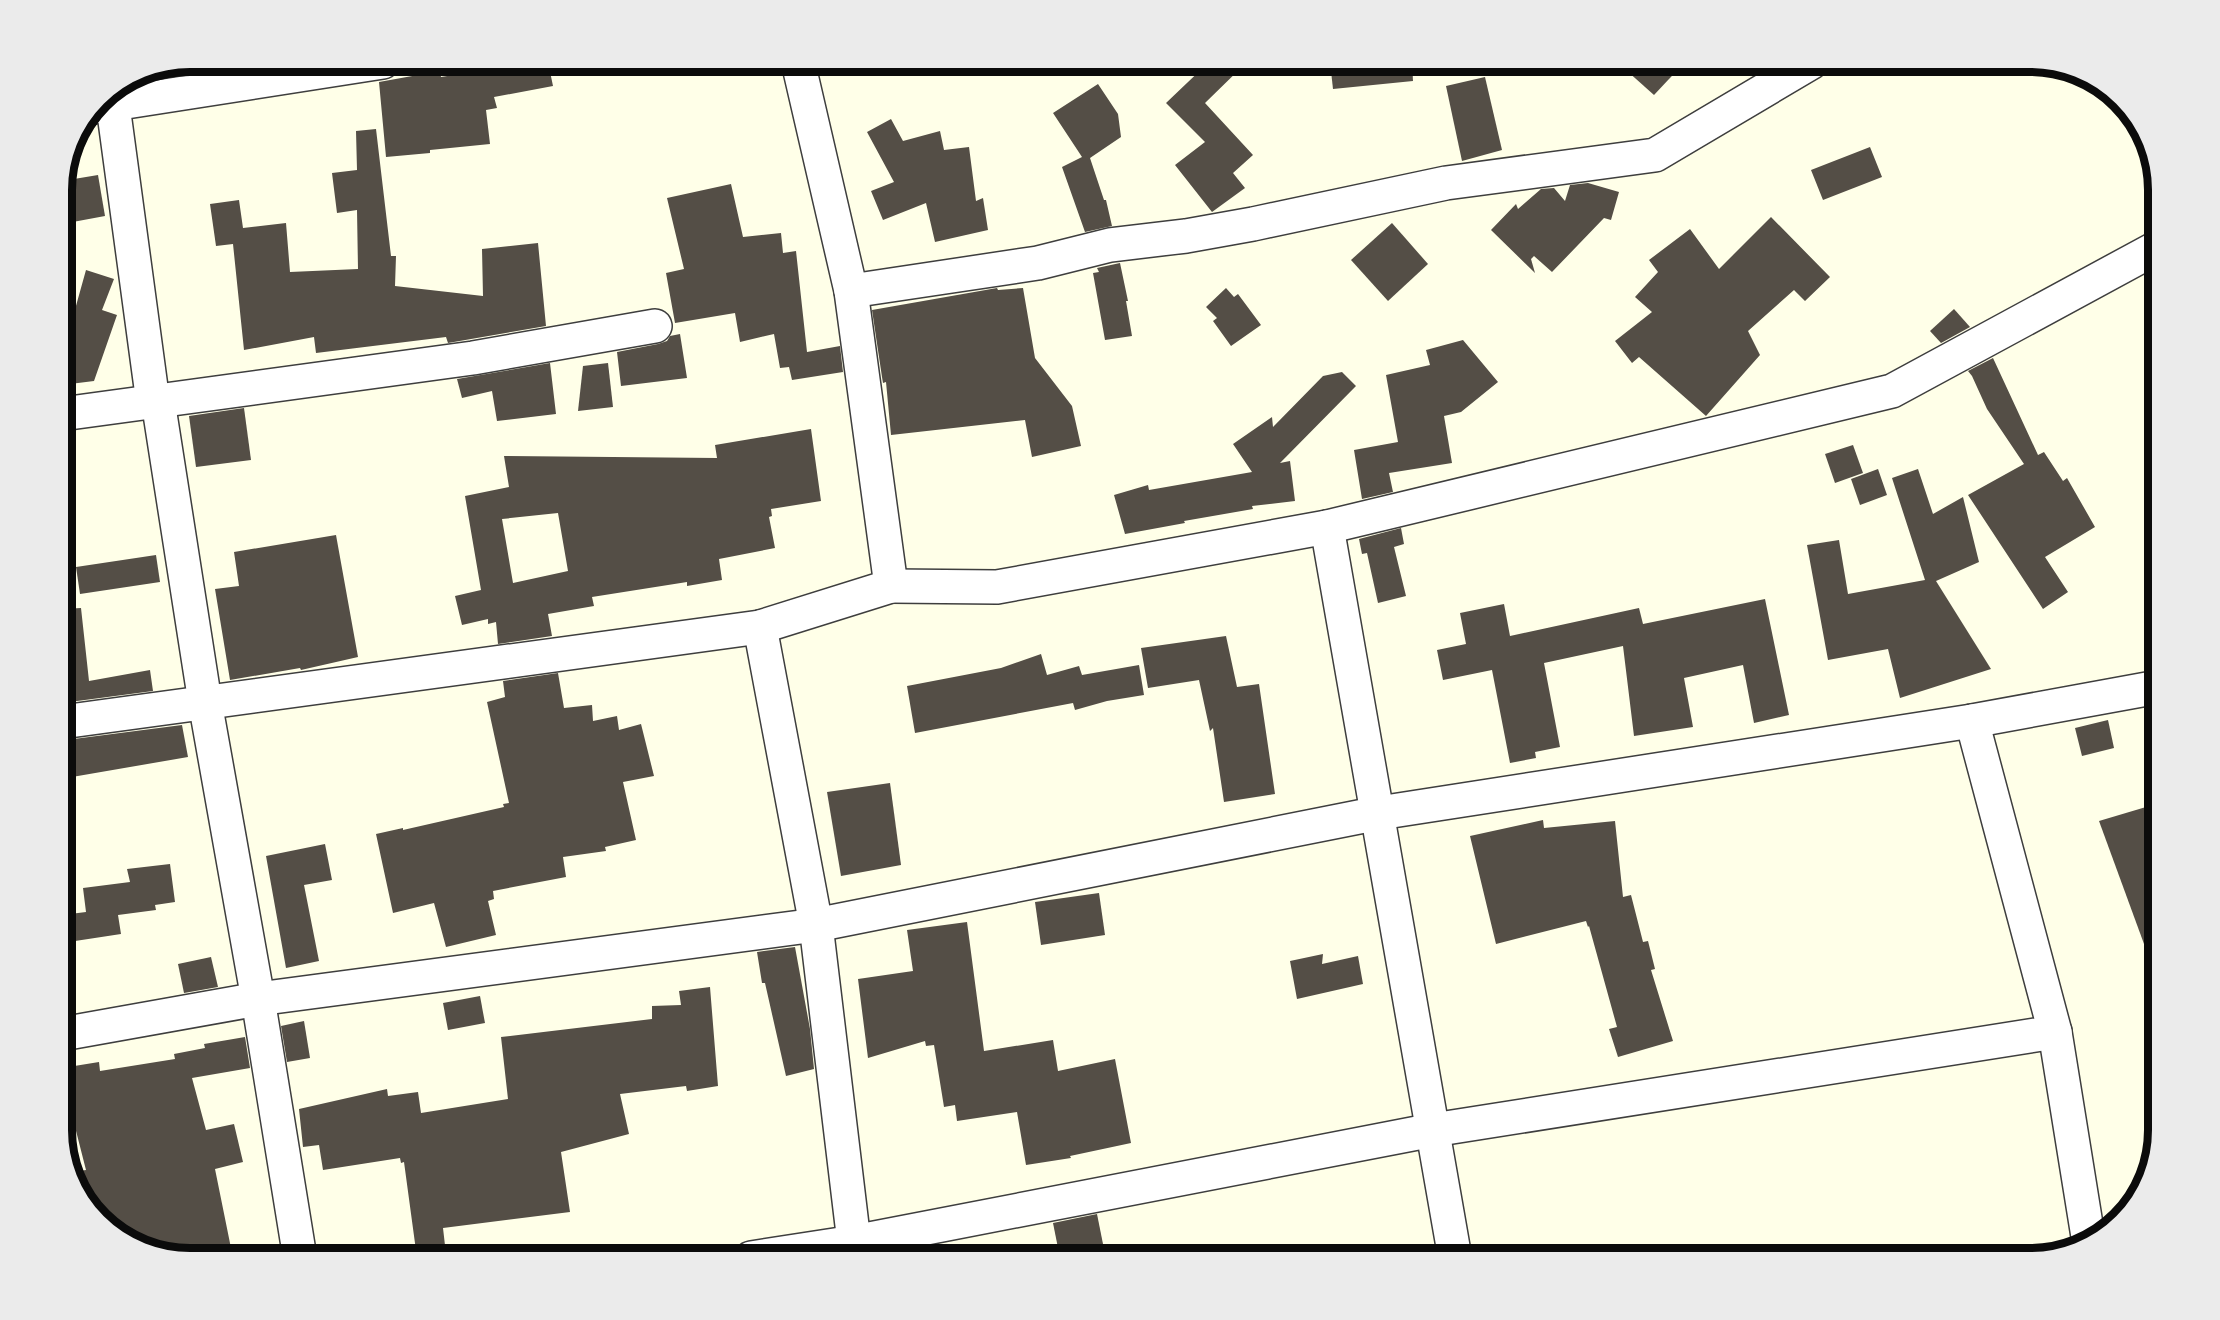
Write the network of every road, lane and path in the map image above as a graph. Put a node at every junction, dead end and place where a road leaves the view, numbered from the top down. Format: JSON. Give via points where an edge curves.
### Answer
{"nodes":[{"id":1,"x":312,"y":72,"type":"edge"},
{"id":2,"x":800,"y":72,"type":"edge"},
{"id":3,"x":1795,"y":72,"type":"edge"},
{"id":4,"x":113,"y":100,"type":"edge"},
{"id":5,"x":107,"y":105,"type":"edge"},
{"id":6,"x":2148,"y":252,"type":"edge"},
{"id":7,"x":851,"y":291,"type":"junction"},
{"id":8,"x":655,"y":326,"type":"dead end"},
{"id":9,"x":158,"y":401,"type":"junction"},
{"id":10,"x":72,"y":413,"type":"edge"},
{"id":11,"x":1327,"y":527,"type":"junction"},
{"id":12,"x":891,"y":586,"type":"junction"},
{"id":13,"x":760,"y":627,"type":"junction"},
{"id":14,"x":2148,"y":689,"type":"edge"},
{"id":15,"x":205,"y":702,"type":"junction"},
{"id":16,"x":72,"y":721,"type":"edge"},
{"id":17,"x":1972,"y":721,"type":"junction"},
{"id":18,"x":1379,"y":813,"type":"junction"},
{"id":19,"x":816,"y":925,"type":"junction"},
{"id":20,"x":258,"y":999,"type":"junction"},
{"id":21,"x":72,"y":1032,"type":"edge"},
{"id":22,"x":2055,"y":1032,"type":"junction"},
{"id":23,"x":1433,"y":1130,"type":"junction"},
{"id":24,"x":2087,"y":1233,"type":"edge"},
{"id":25,"x":298,"y":1248,"type":"edge"},
{"id":26,"x":856,"y":1248,"type":"edge"},
{"id":27,"x":866,"y":1248,"type":"edge"},
{"id":28,"x":1453,"y":1248,"type":"edge"}],
"edges":[{"from":1,"to":4,"type":"street"},
{"from":2,"to":7,"type":"street"},
{"from":3,"to":7,"type":"street","via":[[1655,155],[1446,183],[1242,226],[1110,245],[1038,263]]},
{"from":5,"to":9,"type":"street","via":[[152,395]]},
{"from":6,"to":11,"type":"street","via":[[1892,391]]},
{"from":7,"to":12,"type":"street"},
{"from":8,"to":9,"type":"street","via":[[473,358]]},
{"from":9,"to":10,"type":"street"},
{"from":9,"to":15,"type":"street"},
{"from":11,"to":12,"type":"street","via":[[997,586]]},
{"from":11,"to":18,"type":"street"},
{"from":12,"to":13,"type":"street"},
{"from":13,"to":15,"type":"street"},
{"from":13,"to":19,"type":"street"},
{"from":14,"to":17,"type":"street"},
{"from":15,"to":16,"type":"street"},
{"from":15,"to":20,"type":"street"},
{"from":17,"to":18,"type":"street"},
{"from":17,"to":22,"type":"street"},
{"from":18,"to":19,"type":"street"},
{"from":18,"to":23,"type":"street"},
{"from":19,"to":20,"type":"street"},
{"from":19,"to":26,"type":"street"},
{"from":20,"to":21,"type":"street"},
{"from":20,"to":25,"type":"street"},
{"from":22,"to":23,"type":"street"},
{"from":22,"to":24,"type":"street"},
{"from":23,"to":27,"type":"street"},
{"from":23,"to":28,"type":"street"}]}
